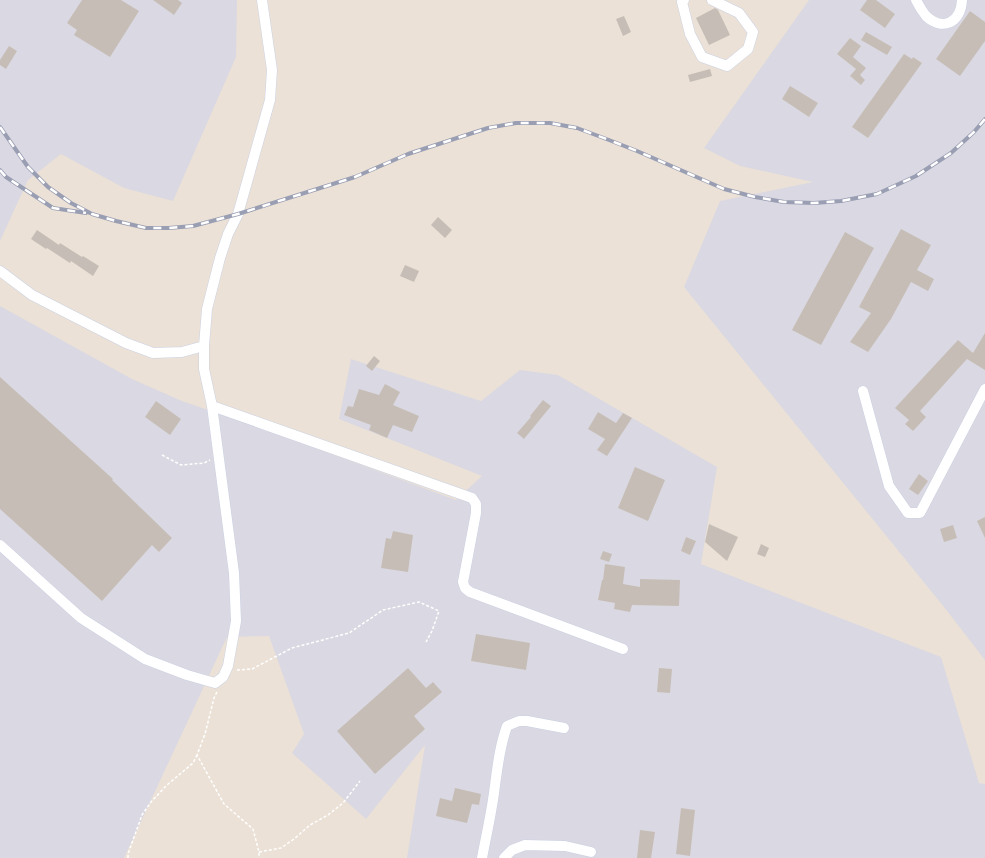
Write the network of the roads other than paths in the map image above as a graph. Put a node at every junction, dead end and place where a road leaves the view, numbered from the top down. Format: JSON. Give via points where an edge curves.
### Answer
{"nodes":[{"id":1,"x":262,"y":0,"type":"edge"},
{"id":2,"x":684,"y":0,"type":"edge"},
{"id":3,"x":712,"y":0,"type":"edge"},
{"id":4,"x":916,"y":0,"type":"edge"},
{"id":5,"x":962,"y":0,"type":"edge"},
{"id":6,"x":0,"y":271,"type":"edge"},
{"id":7,"x":204,"y":346,"type":"junction"},
{"id":8,"x":985,"y":389,"type":"edge"},
{"id":9,"x":863,"y":391,"type":"dead end"},
{"id":10,"x":212,"y":406,"type":"junction"},
{"id":11,"x":0,"y":545,"type":"edge"},
{"id":12,"x":623,"y":649,"type":"dead end"},
{"id":13,"x":564,"y":728,"type":"dead end"},
{"id":14,"x":591,"y":852,"type":"dead end"},
{"id":15,"x":482,"y":858,"type":"edge"},
{"id":16,"x":504,"y":858,"type":"edge"}],
"edges":[{"from":1,"to":7,"type":"street","via":[[272,70],[270,100],[238,214],[220,258],[207,309]]},
{"from":2,"to":3,"type":"street","via":[[682,2],[690,34],[702,57],[727,66],[748,49],[753,32],[739,12]]},
{"from":4,"to":5,"type":"street","via":[[921,10],[933,21],[948,24],[958,15]]},
{"from":6,"to":7,"type":"street","via":[[32,294],[126,343],[153,353],[182,352]]},
{"from":7,"to":10,"type":"street","via":[[204,369]]},
{"from":8,"to":9,"type":"street","via":[[920,513],[908,513],[889,486]]},
{"from":10,"to":11,"type":"street","via":[[234,573],[236,621],[228,666],[223,677],[215,682],[187,675],[145,659],[81,618]]},
{"from":10,"to":12,"type":"street","via":[[472,498],[476,504],[476,513],[463,582],[465,588]]},
{"from":13,"to":15,"type":"street","via":[[519,721],[508,726],[497,765]]},
{"from":14,"to":16,"type":"street","via":[[565,846],[525,845],[512,850]]}]}
